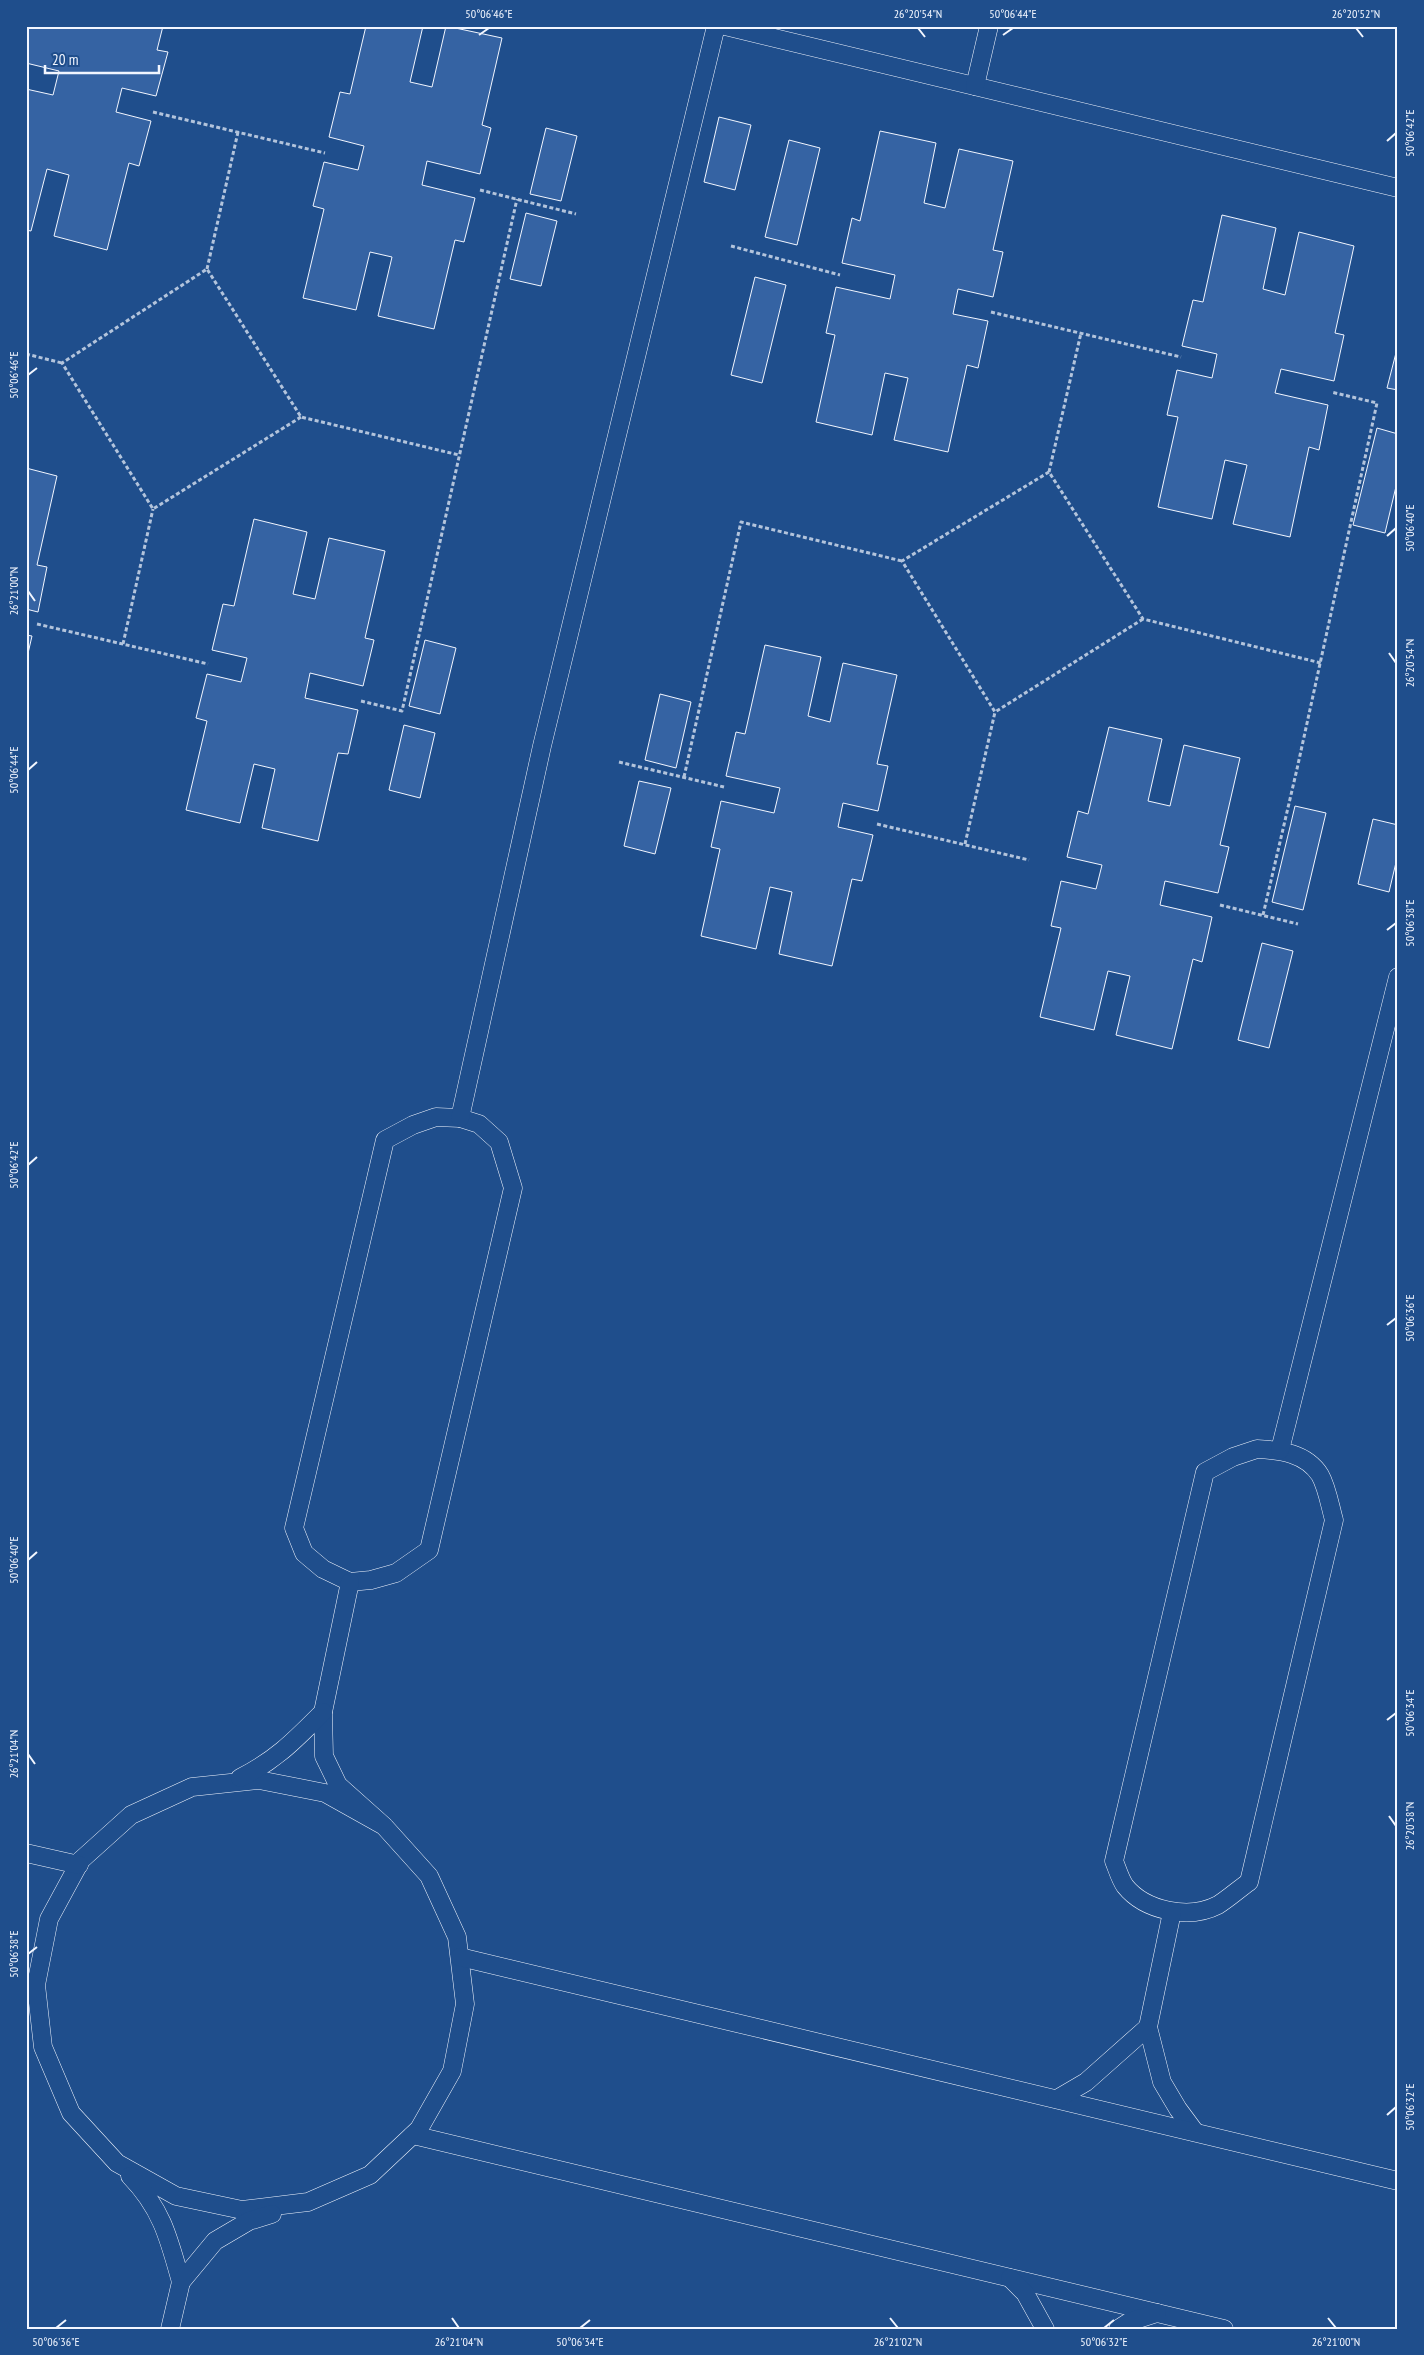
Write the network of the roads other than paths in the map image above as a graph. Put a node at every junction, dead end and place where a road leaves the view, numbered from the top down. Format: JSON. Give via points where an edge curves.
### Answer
{"nodes":[{"id":1,"x":716,"y":26,"type":"edge"},
{"id":2,"x":725,"y":26,"type":"edge"},
{"id":3,"x":989,"y":26,"type":"edge"},
{"id":4,"x":975,"y":86,"type":"junction"},
{"id":5,"x":1398,"y":188,"type":"edge"},
{"id":6,"x":1398,"y":977,"type":"edge"},
{"id":7,"x":460,"y":1118,"type":"junction"},
{"id":8,"x":1280,"y":1450,"type":"junction"},
{"id":9,"x":350,"y":1582,"type":"junction"},
{"id":10,"x":323,"y":1712,"type":"junction"},
{"id":11,"x":228,"y":1784,"type":"junction"},
{"id":12,"x":384,"y":1826,"type":"junction"},
{"id":13,"x":26,"y":1853,"type":"edge"},
{"id":14,"x":79,"y":1865,"type":"junction"},
{"id":15,"x":1172,"y":1912,"type":"junction"},
{"id":16,"x":460,"y":1957,"type":"junction"},
{"id":17,"x":1148,"y":2027,"type":"junction"},
{"id":18,"x":34,"y":2045,"type":"edge"},
{"id":19,"x":1056,"y":2099,"type":"junction"},
{"id":20,"x":1195,"y":2132,"type":"junction"},
{"id":21,"x":413,"y":2135,"type":"junction"},
{"id":22,"x":117,"y":2163,"type":"junction"},
{"id":23,"x":1398,"y":2181,"type":"edge"},
{"id":24,"x":308,"y":2202,"type":"junction"},
{"id":25,"x":1010,"y":2278,"type":"junction"},
{"id":26,"x":181,"y":2282,"type":"junction"},
{"id":27,"x":1158,"y":2313,"type":"junction"},
{"id":28,"x":170,"y":2329,"type":"edge"},
{"id":29,"x":1046,"y":2329,"type":"edge"},
{"id":30,"x":1118,"y":2329,"type":"edge"},
{"id":31,"x":1224,"y":2329,"type":"edge"}],
"edges":[{"from":1,"to":7,"type":"lane","via":[[542,746]]},
{"from":2,"to":4,"type":"lane"},
{"from":3,"to":4,"type":"lane"},
{"from":4,"to":5,"type":"lane"},
{"from":6,"to":8,"type":"lane"},
{"from":7,"to":9,"type":"lane","via":[[479,1124],[500,1142],[513,1188],[429,1550],[396,1572],[371,1580]]},
{"from":7,"to":9,"type":"lane","via":[[436,1117],[413,1125],[385,1140],[382,1150],[294,1528],[304,1553],[323,1569]]},
{"from":8,"to":15,"type":"lane","via":[[1299,1456],[1320,1474],[1334,1520],[1330,1539],[1249,1882],[1216,1905],[1191,1912]]},
{"from":8,"to":15,"type":"lane","via":[[1257,1449],[1205,1472],[1114,1861],[1124,1885],[1143,1901]]},
{"from":9,"to":10,"type":"lane"},
{"from":10,"to":11,"type":"lane","via":[[286,1749],[260,1768]]},
{"from":10,"to":12,"type":"lane","via":[[324,1756],[338,1786]]},
{"from":11,"to":12,"type":"lane","via":[[259,1780],[325,1793]]},
{"from":11,"to":14,"type":"lane","via":[[192,1788],[131,1815]]},
{"from":12,"to":16,"type":"lane","via":[[429,1876],[457,1937]]},
{"from":13,"to":14,"type":"lane"},
{"from":14,"to":18,"type":"lane","via":[[49,1919],[36,1985]]},
{"from":15,"to":17,"type":"lane"},
{"from":16,"to":19,"type":"lane"},
{"from":16,"to":21,"type":"lane","via":[[465,2004],[452,2071]]},
{"from":17,"to":19,"type":"lane","via":[[1086,2082]]},
{"from":17,"to":20,"type":"lane","via":[[1162,2082]]},
{"from":18,"to":22,"type":"lane","via":[[71,2113]]},
{"from":19,"to":20,"type":"lane"},
{"from":20,"to":23,"type":"lane"},
{"from":21,"to":24,"type":"lane","via":[[370,2175]]},
{"from":21,"to":25,"type":"lane"},
{"from":22,"to":24,"type":"lane","via":[[176,2196],[232,2208],[242,2210]]},
{"from":22,"to":26,"type":"lane","via":[[145,2192],[167,2231]]},
{"from":24,"to":26,"type":"lane","via":[[249,2221],[215,2241]]},
{"from":25,"to":27,"type":"lane"},
{"from":25,"to":29,"type":"lane","via":[[1025,2293]]},
{"from":26,"to":28,"type":"lane"},
{"from":27,"to":30,"type":"lane"},
{"from":27,"to":31,"type":"lane"}]}
